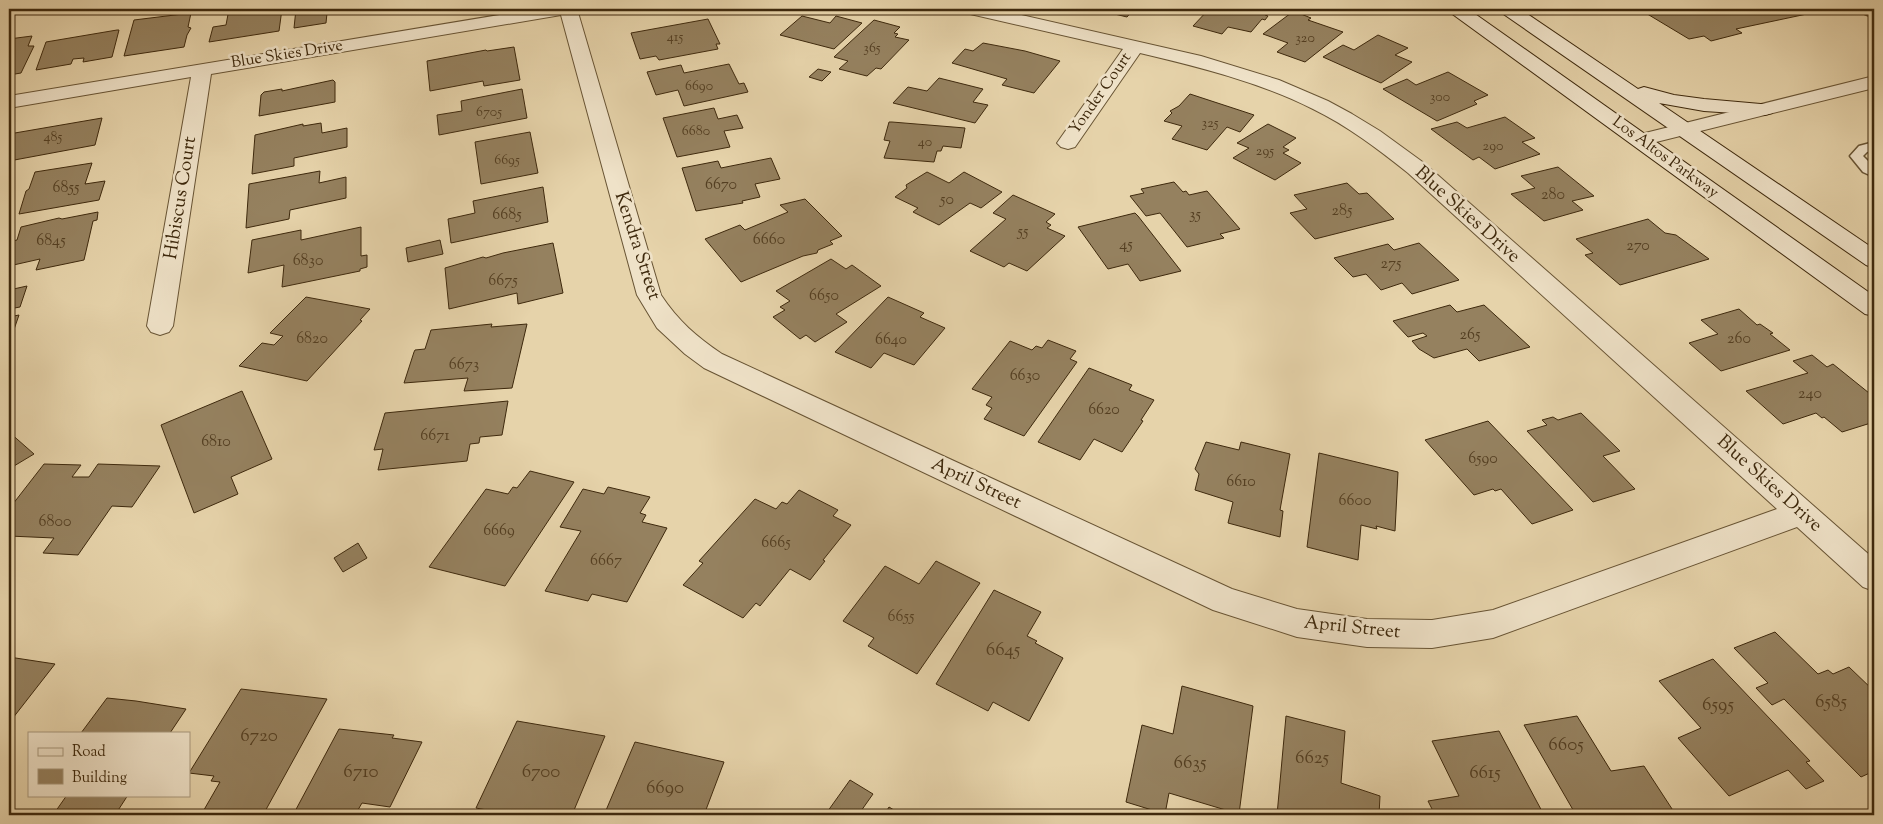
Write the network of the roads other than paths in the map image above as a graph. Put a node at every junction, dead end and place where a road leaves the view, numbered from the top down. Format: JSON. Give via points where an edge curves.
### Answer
{"nodes":[{"id":1,"x":567,"y":9,"type":"edge"},
{"id":2,"x":972,"y":9,"type":"edge"},
{"id":3,"x":1457,"y":9,"type":"edge"},
{"id":4,"x":1508,"y":9,"type":"edge"},
{"id":5,"x":1862,"y":9,"type":"edge"},
{"id":6,"x":998,"y":11,"type":"edge"},
{"id":7,"x":1874,"y":15,"type":"edge"},
{"id":8,"x":1135,"y":46,"type":"junction"},
{"id":9,"x":202,"y":69,"type":"junction"},
{"id":10,"x":1606,"y":76,"type":"junction"},
{"id":11,"x":1874,"y":82,"type":"edge"},
{"id":12,"x":9,"y":102,"type":"edge"},
{"id":13,"x":1765,"y":109,"type":"junction"},
{"id":14,"x":1684,"y":130,"type":"junction"},
{"id":15,"x":1640,"y":140,"type":"junction"},
{"id":16,"x":1068,"y":142,"type":"dead end"},
{"id":17,"x":1874,"y":146,"type":"edge"},
{"id":18,"x":1874,"y":173,"type":"edge"},
{"id":19,"x":1874,"y":260,"type":"edge"},
{"id":20,"x":1874,"y":308,"type":"edge"},
{"id":21,"x":160,"y":326,"type":"dead end"},
{"id":22,"x":917,"y":456,"type":"joint"},
{"id":23,"x":1801,"y":513,"type":"junction"},
{"id":24,"x":1874,"y":578,"type":"edge"}],
"edges":[{"from":1,"to":9,"type":"street","name":"Blue Skies Drive"},
{"from":1,"to":22,"type":"street","name":"Kendra Street","via":[[649,295],[666,322],[713,361]]},
{"from":2,"to":6,"type":"street","name":"Blue Skies Drive"},
{"from":3,"to":15,"type":"street","name":"Los Altos Parkway"},
{"from":4,"to":10,"type":"street","name":"Los Altos Parkway"},
{"from":5,"to":7,"type":"lane"},
{"from":6,"to":8,"type":"street","name":"Blue Skies Drive"},
{"from":8,"to":16,"type":"street","name":"Yonder Court"},
{"from":8,"to":23,"type":"street","name":"Blue Skies Drive","via":[[1262,79],[1344,117],[1385,144],[1416,168]]},
{"from":9,"to":12,"type":"street","name":"Blue Skies Drive"},
{"from":9,"to":21,"type":"street","name":"Hibiscus Court"},
{"from":10,"to":13,"type":"street","via":[[1640,92],[1693,106]]},
{"from":10,"to":14,"type":"street","name":"Los Altos Parkway"},
{"from":11,"to":13,"type":"street"},
{"from":13,"to":14,"type":"street"},
{"from":14,"to":15,"type":"street"},
{"from":14,"to":19,"type":"street","name":"Los Altos Parkway"},
{"from":15,"to":20,"type":"street","name":"Los Altos Parkway"},
{"from":17,"to":18,"type":"lane","via":[[1863,149],[1856,156]]},
{"from":22,"to":23,"type":"street","name":"April Street","via":[[1224,600],[1297,623],[1367,633],[1432,634],[1493,624]]},
{"from":23,"to":24,"type":"street","name":"Blue Skies Drive"}]}
